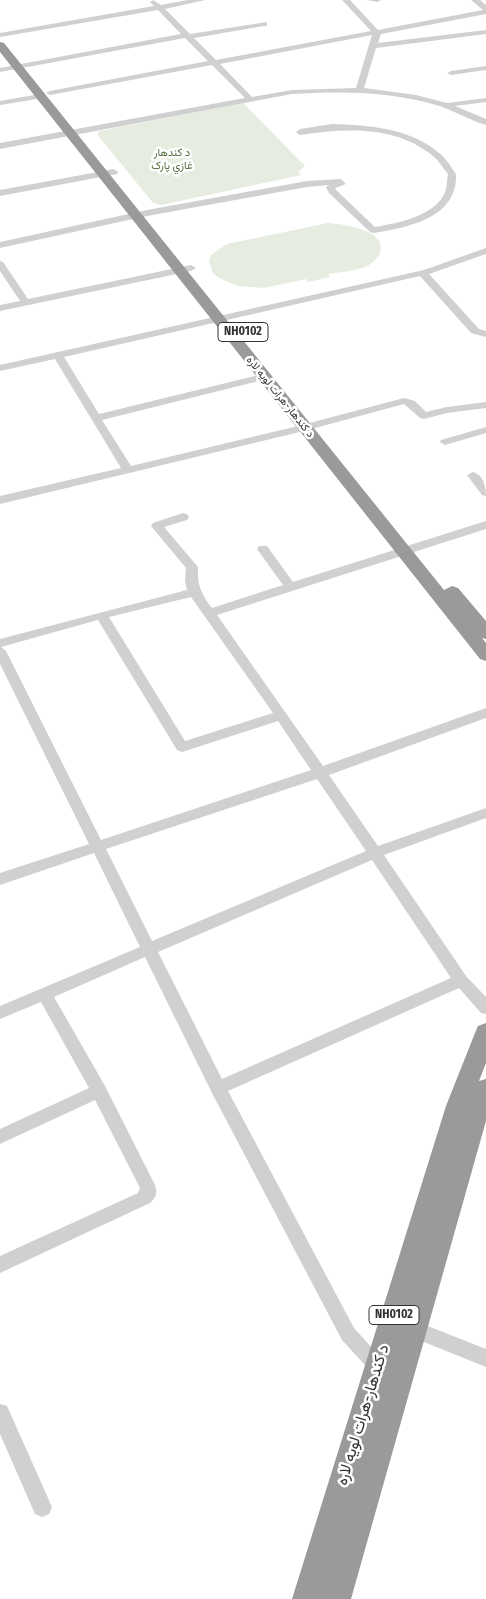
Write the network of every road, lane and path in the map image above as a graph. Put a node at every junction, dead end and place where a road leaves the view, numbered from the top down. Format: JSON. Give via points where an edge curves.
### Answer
{"nodes":[{"id":1,"x":152,"y":0,"type":"edge"},
{"id":2,"x":201,"y":0,"type":"edge"},
{"id":3,"x":346,"y":0,"type":"edge"},
{"id":4,"x":372,"y":0,"type":"edge"},
{"id":5,"x":377,"y":0,"type":"edge"},
{"id":6,"x":475,"y":0,"type":"edge"},
{"id":7,"x":159,"y":7,"type":"junction"},
{"id":8,"x":486,"y":11,"type":"edge"},
{"id":9,"x":264,"y":24,"type":"dead end"},
{"id":10,"x":486,"y":32,"type":"edge"},
{"id":11,"x":377,"y":33,"type":"junction"},
{"id":12,"x":188,"y":36,"type":"junction"},
{"id":13,"x":1,"y":37,"type":"edge"},
{"id":14,"x":372,"y":46,"type":"junction"},
{"id":15,"x":215,"y":64,"type":"junction"},
{"id":16,"x":22,"y":65,"type":"junction"},
{"id":17,"x":486,"y":68,"type":"edge"},
{"id":18,"x":0,"y":70,"type":"edge"},
{"id":19,"x":451,"y":73,"type":"dead end"},
{"id":20,"x":360,"y":89,"type":"junction"},
{"id":21,"x":43,"y":94,"type":"junction"},
{"id":22,"x":251,"y":100,"type":"junction"},
{"id":23,"x":486,"y":100,"type":"edge"},
{"id":24,"x":0,"y":103,"type":"edge"},
{"id":25,"x":444,"y":104,"type":"junction"},
{"id":26,"x":486,"y":122,"type":"edge"},
{"id":27,"x":300,"y":132,"type":"dead end"},
{"id":28,"x":76,"y":133,"type":"junction"},
{"id":29,"x":0,"y":146,"type":"edge"},
{"id":30,"x":108,"y":173,"type":"junction"},
{"id":31,"x":0,"y":192,"type":"edge"},
{"id":32,"x":141,"y":215,"type":"junction"},
{"id":33,"x":0,"y":245,"type":"edge"},
{"id":34,"x":486,"y":251,"type":"edge"},
{"id":35,"x":0,"y":264,"type":"edge"},
{"id":36,"x":185,"y":270,"type":"junction"},
{"id":37,"x":422,"y":273,"type":"junction"},
{"id":38,"x":26,"y":303,"type":"junction"},
{"id":39,"x":0,"y":308,"type":"edge"},
{"id":40,"x":224,"y":318,"type":"junction"},
{"id":41,"x":486,"y":334,"type":"edge"},
{"id":42,"x":58,"y":355,"type":"junction"},
{"id":43,"x":0,"y":368,"type":"edge"},
{"id":44,"x":263,"y":376,"type":"junction"},
{"id":45,"x":486,"y":405,"type":"edge"},
{"id":46,"x":96,"y":418,"type":"junction"},
{"id":47,"x":311,"y":426,"type":"junction"},
{"id":48,"x":486,"y":430,"type":"edge"},
{"id":49,"x":444,"y":442,"type":"dead end"},
{"id":50,"x":127,"y":469,"type":"junction"},
{"id":51,"x":473,"y":475,"type":"dead end"},
{"id":52,"x":486,"y":493,"type":"edge"},
{"id":53,"x":0,"y":500,"type":"edge"},
{"id":54,"x":183,"y":517,"type":"dead end"},
{"id":55,"x":486,"y":524,"type":"edge"},
{"id":56,"x":263,"y":549,"type":"dead end"},
{"id":57,"x":409,"y":549,"type":"junction"},
{"id":58,"x":291,"y":588,"type":"junction"},
{"id":59,"x":194,"y":592,"type":"junction"},
{"id":60,"x":209,"y":613,"type":"junction"},
{"id":61,"x":101,"y":615,"type":"junction"},
{"id":62,"x":486,"y":633,"type":"edge"},
{"id":63,"x":0,"y":643,"type":"edge"},
{"id":64,"x":0,"y":651,"type":"edge"},
{"id":65,"x":486,"y":655,"type":"edge"},
{"id":66,"x":486,"y":713,"type":"edge"},
{"id":67,"x":281,"y":715,"type":"junction"},
{"id":68,"x":319,"y":773,"type":"junction"},
{"id":69,"x":486,"y":813,"type":"edge"},
{"id":70,"x":97,"y":847,"type":"junction"},
{"id":71,"x":374,"y":853,"type":"junction"},
{"id":72,"x":0,"y":878,"type":"edge"},
{"id":73,"x":149,"y":950,"type":"junction"},
{"id":74,"x":461,"y":980,"type":"junction"},
{"id":75,"x":45,"y":995,"type":"junction"},
{"id":76,"x":486,"y":1008,"type":"edge"},
{"id":77,"x":0,"y":1013,"type":"edge"},
{"id":78,"x":486,"y":1033,"type":"edge"},
{"id":79,"x":218,"y":1088,"type":"junction"},
{"id":80,"x":486,"y":1089,"type":"edge"},
{"id":81,"x":99,"y":1091,"type":"junction"},
{"id":82,"x":0,"y":1137,"type":"edge"},
{"id":83,"x":0,"y":1265,"type":"edge"},
{"id":84,"x":403,"y":1325,"type":"junction"},
{"id":85,"x":486,"y":1358,"type":"edge"},
{"id":86,"x":388,"y":1374,"type":"junction"},
{"id":87,"x":0,"y":1413,"type":"edge"},
{"id":88,"x":42,"y":1507,"type":"dead end"},
{"id":89,"x":307,"y":1599,"type":"edge"},
{"id":90,"x":336,"y":1599,"type":"edge"}],
"edges":[{"from":1,"to":7,"type":"street"},
{"from":2,"to":7,"type":"street"},
{"from":3,"to":11,"type":"street"},
{"from":4,"to":5,"type":"street"},
{"from":6,"to":8,"type":"street"},
{"from":7,"to":12,"type":"street"},
{"from":7,"to":13,"type":"street"},
{"from":8,"to":11,"type":"street"},
{"from":9,"to":12,"type":"street"},
{"from":10,"to":14,"type":"street"},
{"from":11,"to":14,"type":"street"},
{"from":11,"to":15,"type":"street"},
{"from":12,"to":15,"type":"street"},
{"from":12,"to":16,"type":"street"},
{"from":13,"to":16,"type":"highway","name":"د کندهار-هرات لويه لاره","number":"NH0102"},
{"from":14,"to":20,"type":"street"},
{"from":15,"to":21,"type":"street"},
{"from":15,"to":22,"type":"street"},
{"from":16,"to":18,"type":"street"},
{"from":16,"to":21,"type":"highway","name":"د کندهار-هرات لويه لاره","number":"NH0102"},
{"from":17,"to":19,"type":"street"},
{"from":20,"to":22,"type":"street","via":[[292,92]]},
{"from":20,"to":25,"type":"street"},
{"from":21,"to":24,"type":"street"},
{"from":21,"to":28,"type":"highway","name":"د کندهار-هرات لويه لاره","number":"NH0102"},
{"from":22,"to":28,"type":"street"},
{"from":23,"to":25,"type":"street"},
{"from":25,"to":26,"type":"street"},
{"from":27,"to":32,"type":"street","via":[[332,127],[370,128],[413,139],[437,155],[452,174],[450,191],[438,208],[408,222],[373,230],[332,191],[330,187],[342,184],[338,181]]},
{"from":28,"to":29,"type":"street"},
{"from":28,"to":30,"type":"highway","name":"د کندهار-هرات لويه لاره","number":"NH0102"},
{"from":30,"to":31,"type":"street"},
{"from":30,"to":32,"type":"highway","name":"د کندهار-هرات لويه لاره","number":"NH0102"},
{"from":32,"to":33,"type":"street"},
{"from":32,"to":36,"type":"highway","name":"د کندهار-هرات لويه لاره","number":"NH0102"},
{"from":34,"to":37,"type":"street"},
{"from":35,"to":38,"type":"street"},
{"from":36,"to":38,"type":"street"},
{"from":36,"to":40,"type":"highway","name":"د کندهار-هرات لويه لاره","number":"NH0102"},
{"from":37,"to":40,"type":"street"},
{"from":37,"to":41,"type":"street","via":[[474,331]]},
{"from":38,"to":39,"type":"street"},
{"from":40,"to":42,"type":"street"},
{"from":40,"to":44,"type":"highway","name":"د کندهار-هرات لويه لاره","number":"NH0102"},
{"from":40,"to":47,"type":"highway","name":"د کندهار-هرات لويه لاره","number":"NH0102"},
{"from":42,"to":43,"type":"street"},
{"from":42,"to":46,"type":"street"},
{"from":44,"to":46,"type":"street"},
{"from":44,"to":47,"type":"highway","name":"د کندهار-هرات لويه لاره","number":"NH0102"},
{"from":45,"to":47,"type":"street","via":[[424,416],[411,403],[404,401]]},
{"from":46,"to":50,"type":"street"},
{"from":47,"to":50,"type":"street"},
{"from":47,"to":57,"type":"highway","name":"د کندهار-هرات لويه لاره","number":"NH0102"},
{"from":48,"to":49,"type":"street"},
{"from":50,"to":53,"type":"street"},
{"from":51,"to":52,"type":"street"},
{"from":54,"to":59,"type":"street","via":[[157,526],[192,566]]},
{"from":55,"to":57,"type":"street"},
{"from":56,"to":58,"type":"street"},
{"from":57,"to":58,"type":"street"},
{"from":57,"to":62,"type":"highway","name":"د کندهار-هرات لويه لاره","number":"NH0102"},
{"from":57,"to":65,"type":"highway","name":"د کندهار-هرات لويه لاره","number":"NH0102"},
{"from":58,"to":60,"type":"street"},
{"from":59,"to":60,"type":"street"},
{"from":59,"to":61,"type":"street"},
{"from":60,"to":67,"type":"street"},
{"from":61,"to":63,"type":"street"},
{"from":61,"to":67,"type":"street","via":[[182,747]]},
{"from":64,"to":70,"type":"street"},
{"from":66,"to":68,"type":"street"},
{"from":67,"to":68,"type":"street"},
{"from":68,"to":70,"type":"street"},
{"from":68,"to":71,"type":"street"},
{"from":69,"to":71,"type":"street"},
{"from":70,"to":72,"type":"street"},
{"from":70,"to":73,"type":"street"},
{"from":71,"to":73,"type":"street"},
{"from":71,"to":74,"type":"street"},
{"from":73,"to":75,"type":"street"},
{"from":73,"to":79,"type":"street"},
{"from":74,"to":76,"type":"street"},
{"from":74,"to":79,"type":"street"},
{"from":75,"to":77,"type":"street"},
{"from":75,"to":81,"type":"street"},
{"from":78,"to":84,"type":"highway","name":"د کندهار-هرات لويه لاره","number":"NH0102","via":[[458,1106]]},
{"from":79,"to":86,"type":"street","via":[[348,1334]]},
{"from":80,"to":84,"type":"highway","name":"د کندهار-هرات لويه لاره","number":"NH0102"},
{"from":81,"to":82,"type":"street"},
{"from":81,"to":83,"type":"street","via":[[148,1188],[148,1194]]},
{"from":84,"to":85,"type":"street"},
{"from":84,"to":86,"type":"highway","name":"د کندهار-هرات لويه لاره","number":"NH0102"},
{"from":86,"to":89,"type":"highway","name":"د کندهار-هرات لويه لاره","number":"NH0102"},
{"from":86,"to":90,"type":"highway","name":"د کندهار-هرات لويه لاره","number":"NH0102"},
{"from":87,"to":88,"type":"street"}]}
